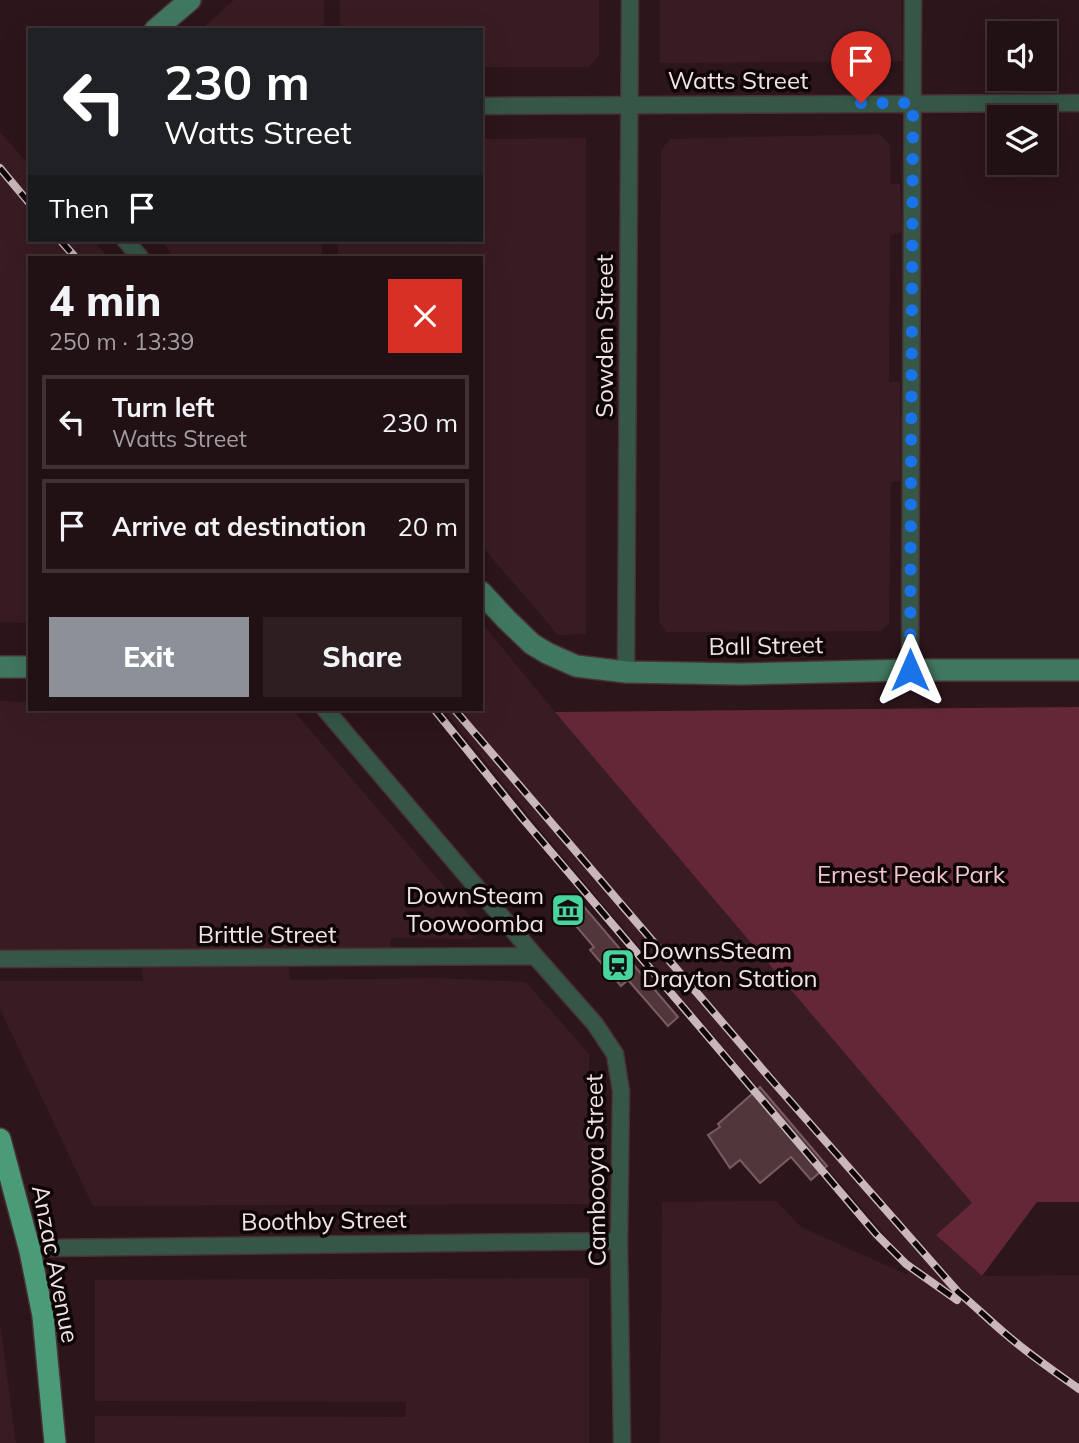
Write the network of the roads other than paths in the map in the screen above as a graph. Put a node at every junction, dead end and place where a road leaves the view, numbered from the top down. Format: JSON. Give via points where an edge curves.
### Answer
{"nodes":[{"id":1,"x":190,"y":0,"type":"edge"},
{"id":2,"x":630,"y":0,"type":"edge"},
{"id":3,"x":913,"y":0,"type":"edge"},
{"id":4,"x":157,"y":28,"type":"edge"},
{"id":5,"x":913,"y":103,"type":"junction"},
{"id":6,"x":1079,"y":103,"type":"edge"},
{"id":7,"x":628,"y":105,"type":"junction"},
{"id":8,"x":483,"y":106,"type":"edge"},
{"id":9,"x":127,"y":242,"type":"edge"},
{"id":10,"x":139,"y":256,"type":"edge"},
{"id":11,"x":483,"y":594,"type":"edge"},
{"id":12,"x":0,"y":667,"type":"edge"},
{"id":13,"x":28,"y":667,"type":"edge"},
{"id":14,"x":910,"y":670,"type":"junction"},
{"id":15,"x":1079,"y":670,"type":"edge"},
{"id":16,"x":626,"y":672,"type":"junction"},
{"id":17,"x":327,"y":711,"type":"edge"},
{"id":18,"x":535,"y":957,"type":"junction"},
{"id":19,"x":0,"y":959,"type":"edge"},
{"id":20,"x":0,"y":1139,"type":"edge"},
{"id":21,"x":620,"y":1241,"type":"junction"},
{"id":22,"x":30,"y":1251,"type":"junction"},
{"id":23,"x":55,"y":1443,"type":"edge"},
{"id":24,"x":622,"y":1443,"type":"edge"}],
"edges":[{"from":1,"to":4,"type":"main road"},
{"from":2,"to":7,"type":"street","name":"Sowden Street"},
{"from":3,"to":5,"type":"street"},
{"from":5,"to":6,"type":"street","name":"Watts Street"},
{"from":5,"to":7,"type":"street","name":"Watts Street"},
{"from":5,"to":14,"type":"street"},
{"from":7,"to":8,"type":"street","name":"Watts Street"},
{"from":7,"to":16,"type":"street","name":"Sowden Street"},
{"from":9,"to":10,"type":"street"},
{"from":11,"to":16,"type":"main road","name":"Ball Street","via":[[520,633],[547,653],[576,666]]},
{"from":12,"to":13,"type":"main road"},
{"from":14,"to":15,"type":"main road","name":"Ball Street"},
{"from":14,"to":16,"type":"main road","name":"Ball Street"},
{"from":17,"to":18,"type":"street","name":"Cambooya Street"},
{"from":18,"to":19,"type":"street","name":"Brittle Street"},
{"from":18,"to":21,"type":"street","name":"Cambooya Street","via":[[595,1024],[615,1054],[621,1091]]},
{"from":20,"to":22,"type":"highway","name":"Anzac Avenue"},
{"from":21,"to":22,"type":"street","name":"Boothby Street"},
{"from":21,"to":24,"type":"street","name":"Cambooya Street"},
{"from":22,"to":23,"type":"highway","name":"Anzac Avenue","via":[[43,1316]]}]}
